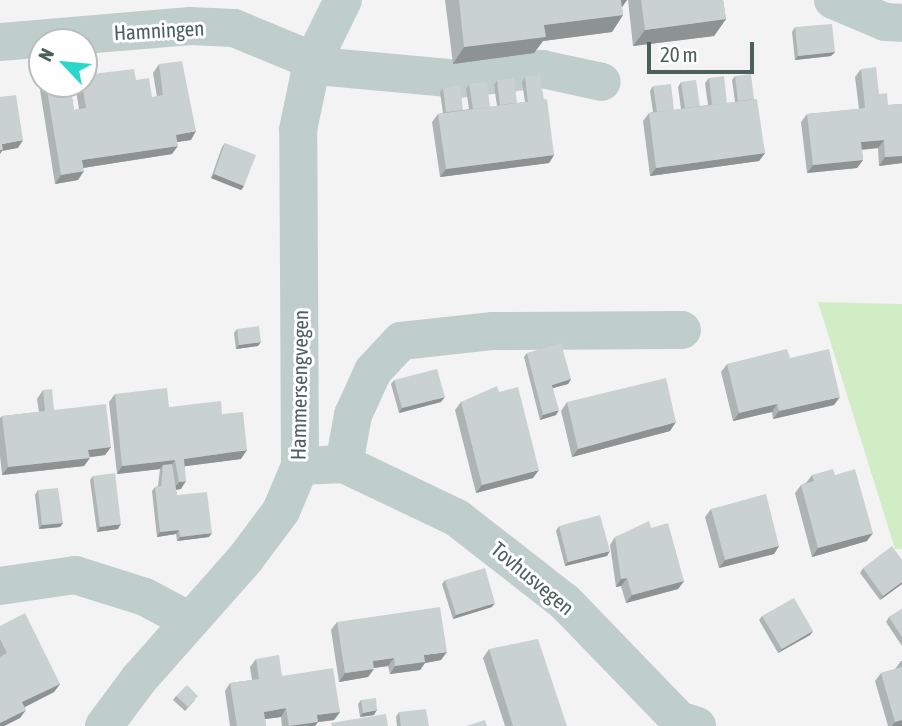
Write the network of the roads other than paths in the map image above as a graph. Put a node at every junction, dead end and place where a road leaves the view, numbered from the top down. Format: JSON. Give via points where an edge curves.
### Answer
{"nodes":[{"id":1,"x":343,"y":0,"type":"edge"},
{"id":2,"x":833,"y":0,"type":"edge"},
{"id":3,"x":902,"y":23,"type":"edge"},
{"id":4,"x":0,"y":41,"type":"edge"},
{"id":5,"x":312,"y":63,"type":"junction"},
{"id":6,"x":602,"y":82,"type":"dead end"},
{"id":7,"x":682,"y":330,"type":"dead end"},
{"id":8,"x":344,"y":464,"type":"junction"},
{"id":9,"x":300,"y":466,"type":"junction"},
{"id":10,"x":0,"y":586,"type":"edge"},
{"id":11,"x":190,"y":621,"type":"junction"},
{"id":12,"x":104,"y":726,"type":"edge"},
{"id":13,"x":697,"y":726,"type":"edge"}],
"edges":[{"from":1,"to":5,"type":"street","name":"Hammersengvegen"},
{"from":2,"to":3,"type":"street","via":[[885,22]]},
{"from":4,"to":5,"type":"street","name":"Hamningen","via":[[190,26],[234,29]]},
{"from":5,"to":6,"type":"street","via":[[459,79],[542,69]]},
{"from":5,"to":9,"type":"street","name":"Hammersengvegen","via":[[298,130]]},
{"from":7,"to":8,"type":"street","via":[[493,331],[401,341],[373,371],[353,415]]},
{"from":8,"to":9,"type":"street","name":"Tovhusvegen"},
{"from":8,"to":13,"type":"street","name":"Tovhusvegen","via":[[425,499],[489,542],[565,602],[679,720]]},
{"from":9,"to":11,"type":"street","name":"Hammersengvegen","via":[[281,511]]},
{"from":10,"to":11,"type":"street","via":[[75,575],[145,597]]},
{"from":11,"to":12,"type":"street","name":"Hammersengvegen"}]}
